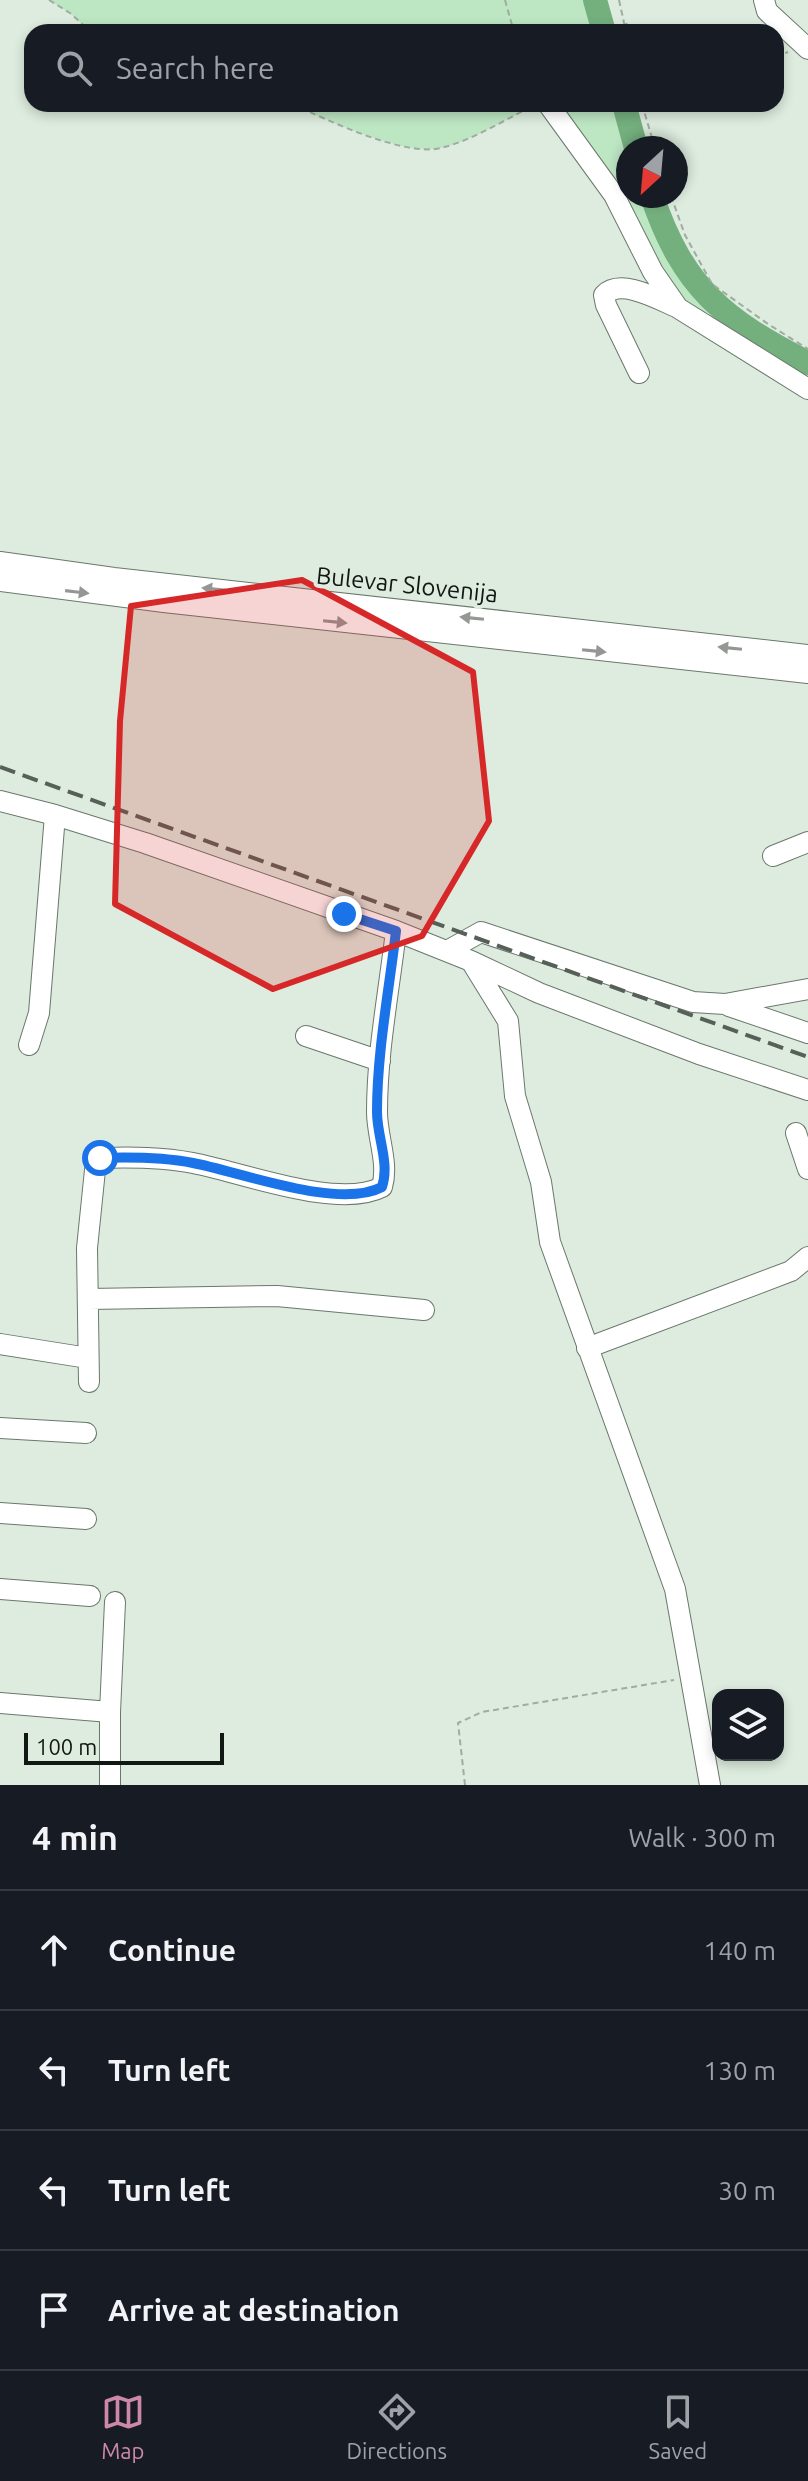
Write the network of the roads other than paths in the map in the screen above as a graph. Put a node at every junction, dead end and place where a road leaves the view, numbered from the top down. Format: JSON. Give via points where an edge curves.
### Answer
{"nodes":[{"id":1,"x":764,"y":0,"type":"edge"},
{"id":2,"x":781,"y":24,"type":"edge"},
{"id":3,"x":784,"y":27,"type":"edge"},
{"id":4,"x":808,"y":49,"type":"edge"},
{"id":5,"x":554,"y":112,"type":"edge"},
{"id":6,"x":678,"y":308,"type":"junction"},
{"id":7,"x":639,"y":373,"type":"dead end"},
{"id":8,"x":808,"y":389,"type":"edge"},
{"id":9,"x":0,"y":562,"type":"edge"},
{"id":10,"x":0,"y":581,"type":"edge"},
{"id":11,"x":808,"y":655,"type":"edge"},
{"id":12,"x":808,"y":673,"type":"edge"},
{"id":13,"x":0,"y":801,"type":"edge"},
{"id":14,"x":55,"y":815,"type":"junction"},
{"id":15,"x":808,"y":842,"type":"edge"},
{"id":16,"x":773,"y":856,"type":"dead end"},
{"id":17,"x":396,"y":931,"type":"junction"},
{"id":18,"x":447,"y":951,"type":"junction"},
{"id":19,"x":471,"y":961,"type":"junction"},
{"id":20,"x":808,"y":989,"type":"edge"},
{"id":21,"x":725,"y":1004,"type":"junction"},
{"id":22,"x":808,"y":1033,"type":"edge"},
{"id":23,"x":306,"y":1036,"type":"dead end"},
{"id":24,"x":29,"y":1045,"type":"dead end"},
{"id":25,"x":380,"y":1061,"type":"junction"},
{"id":26,"x":808,"y":1090,"type":"edge"},
{"id":27,"x":796,"y":1133,"type":"dead end"},
{"id":28,"x":808,"y":1169,"type":"edge"},
{"id":29,"x":807,"y":1260,"type":"edge"},
{"id":30,"x":89,"y":1299,"type":"junction"},
{"id":31,"x":424,"y":1310,"type":"dead end"},
{"id":32,"x":0,"y":1344,"type":"edge"},
{"id":33,"x":587,"y":1348,"type":"junction"},
{"id":34,"x":88,"y":1358,"type":"junction"},
{"id":35,"x":89,"y":1382,"type":"dead end"},
{"id":36,"x":0,"y":1428,"type":"edge"},
{"id":37,"x":86,"y":1433,"type":"dead end"},
{"id":38,"x":0,"y":1513,"type":"edge"},
{"id":39,"x":86,"y":1519,"type":"dead end"},
{"id":40,"x":0,"y":1589,"type":"edge"},
{"id":41,"x":90,"y":1596,"type":"dead end"},
{"id":42,"x":115,"y":1602,"type":"dead end"},
{"id":43,"x":0,"y":1703,"type":"edge"},
{"id":44,"x":110,"y":1712,"type":"junction"},
{"id":45,"x":110,"y":1785,"type":"edge"},
{"id":46,"x":710,"y":1785,"type":"edge"}],
"edges":[{"from":1,"to":2,"type":"street"},
{"from":3,"to":4,"type":"street"},
{"from":5,"to":6,"type":"street","via":[[614,195],[653,272]]},
{"from":6,"to":7,"type":"street","via":[[628,289],[612,288],[604,295]]},
{"from":6,"to":8,"type":"street"},
{"from":11,"to":9,"type":"street","name":"Bulevar Slovenija","one_way":true},
{"from":10,"to":12,"type":"street","name":"Bulevar Slovenija","one_way":true},
{"from":13,"to":14,"type":"street"},
{"from":14,"to":17,"type":"street"},
{"from":14,"to":24,"type":"street","via":[[39,1013]]},
{"from":15,"to":16,"type":"street"},
{"from":17,"to":18,"type":"street"},
{"from":17,"to":25,"type":"street"},
{"from":18,"to":19,"type":"street"},
{"from":18,"to":21,"type":"street","via":[[481,932],[693,1002]]},
{"from":19,"to":26,"type":"street","via":[[539,993]]},
{"from":19,"to":33,"type":"street","via":[[508,1021],[515,1096],[541,1182],[550,1242]]},
{"from":20,"to":21,"type":"street"},
{"from":21,"to":22,"type":"street"},
{"from":23,"to":25,"type":"street"},
{"from":25,"to":30,"type":"street","via":[[377,1114],[385,1176],[382,1187],[372,1192],[290,1188],[152,1157],[100,1158],[88,1236]]},
{"from":27,"to":28,"type":"street"},
{"from":29,"to":33,"type":"street","via":[[791,1271]]},
{"from":30,"to":31,"type":"street","via":[[277,1296]]},
{"from":30,"to":34,"type":"street"},
{"from":32,"to":34,"type":"street"},
{"from":33,"to":46,"type":"street","via":[[675,1589]]},
{"from":34,"to":35,"type":"street"},
{"from":36,"to":37,"type":"street"},
{"from":38,"to":39,"type":"street"},
{"from":40,"to":41,"type":"street"},
{"from":42,"to":44,"type":"street"},
{"from":43,"to":44,"type":"street"},
{"from":44,"to":45,"type":"street"}]}
